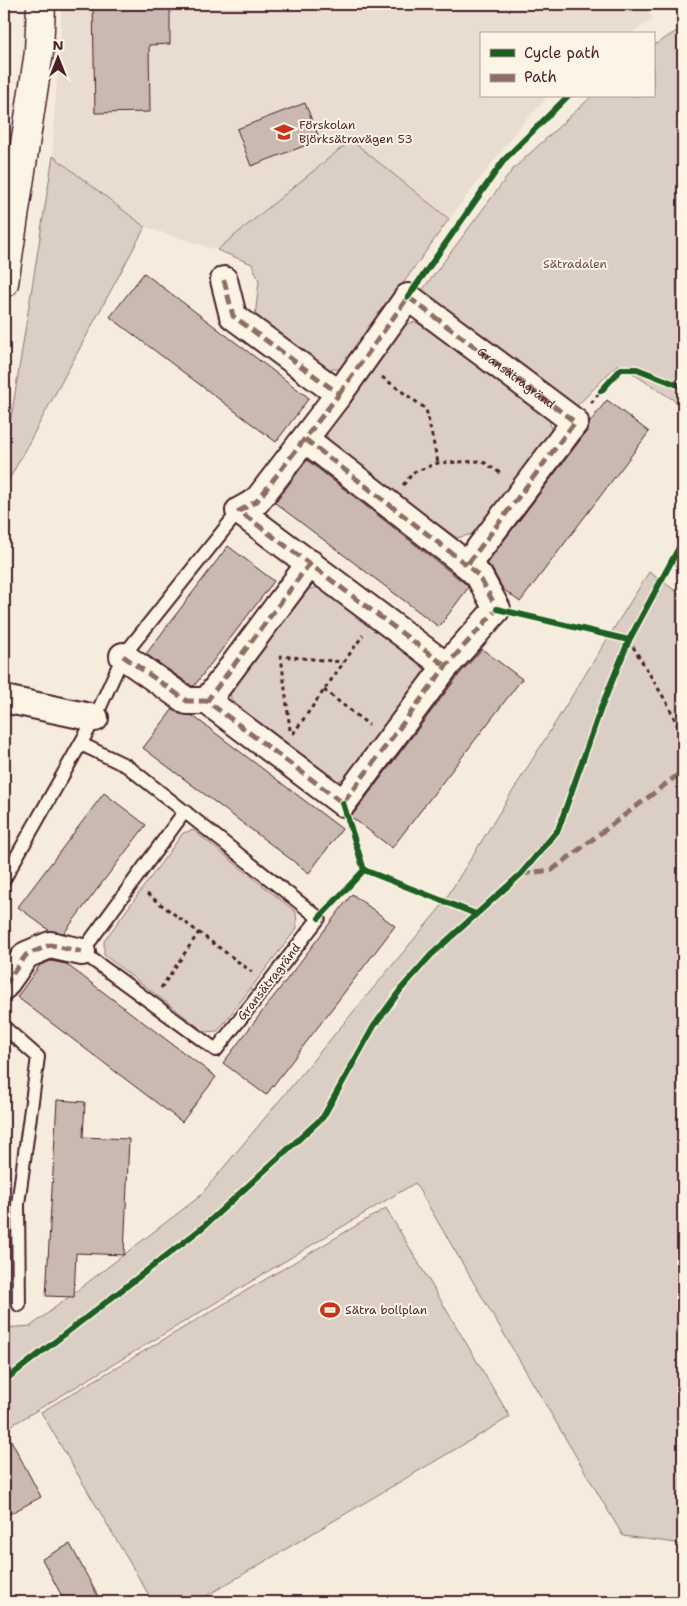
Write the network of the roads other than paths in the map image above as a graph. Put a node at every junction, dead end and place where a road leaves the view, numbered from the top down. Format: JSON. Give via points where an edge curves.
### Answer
{"nodes":[{"id":1,"x":41,"y":4,"type":"edge"},
{"id":2,"x":224,"y":280,"type":"dead end"},
{"id":3,"x":4,"y":283,"type":"edge"},
{"id":4,"x":339,"y":394,"type":"junction"},
{"id":5,"x":305,"y":439,"type":"junction"},
{"id":6,"x":238,"y":510,"type":"junction"},
{"id":7,"x":310,"y":564,"type":"junction"},
{"id":8,"x":467,"y":565,"type":"junction"},
{"id":9,"x":123,"y":656,"type":"junction"},
{"id":10,"x":446,"y":666,"type":"junction"},
{"id":11,"x":4,"y":699,"type":"edge"},
{"id":12,"x":207,"y":701,"type":"junction"},
{"id":13,"x":95,"y":718,"type":"junction"},
{"id":14,"x":81,"y":744,"type":"junction"},
{"id":15,"x":185,"y":811,"type":"junction"},
{"id":16,"x":4,"y":879,"type":"edge"},
{"id":17,"x":82,"y":952,"type":"junction"},
{"id":18,"x":4,"y":986,"type":"edge"},
{"id":19,"x":4,"y":1027,"type":"edge"},
{"id":20,"x":19,"y":1305,"type":"dead end"}],
"edges":[{"from":1,"to":3,"type":"street","via":[[39,52]]},
{"from":2,"to":4,"type":"street","via":[[233,316]]},
{"from":4,"to":5,"type":"street","name":"Gransätragränd"},
{"from":4,"to":8,"type":"street","name":"Gransätragränd","via":[[408,297],[575,422]]},
{"from":5,"to":6,"type":"street","name":"Gransätragränd","via":[[258,501]]},
{"from":5,"to":8,"type":"street"},
{"from":6,"to":7,"type":"street"},
{"from":6,"to":9,"type":"lane","name":"Gransätragränd"},
{"from":7,"to":10,"type":"street"},
{"from":7,"to":12,"type":"street"},
{"from":8,"to":10,"type":"street","via":[[479,576],[497,609]]},
{"from":9,"to":12,"type":"street","via":[[187,701]]},
{"from":9,"to":13,"type":"lane","name":"Gransätragränd"},
{"from":10,"to":12,"type":"street","via":[[343,803]]},
{"from":11,"to":13,"type":"street"},
{"from":13,"to":14,"type":"lane","name":"Gransätragränd"},
{"from":14,"to":15,"type":"lane","name":"Gransätragränd","via":[[127,766]]},
{"from":14,"to":16,"type":"lane","name":"Gransätragränd"},
{"from":15,"to":17,"type":"lane"},
{"from":15,"to":17,"type":"lane","name":"Gransätragränd","via":[[319,918],[216,1050]]},
{"from":17,"to":18,"type":"street","name":"Gransätragränd","via":[[50,945],[26,955]]},
{"from":19,"to":20,"type":"lane","via":[[38,1057],[18,1204]]}]}
